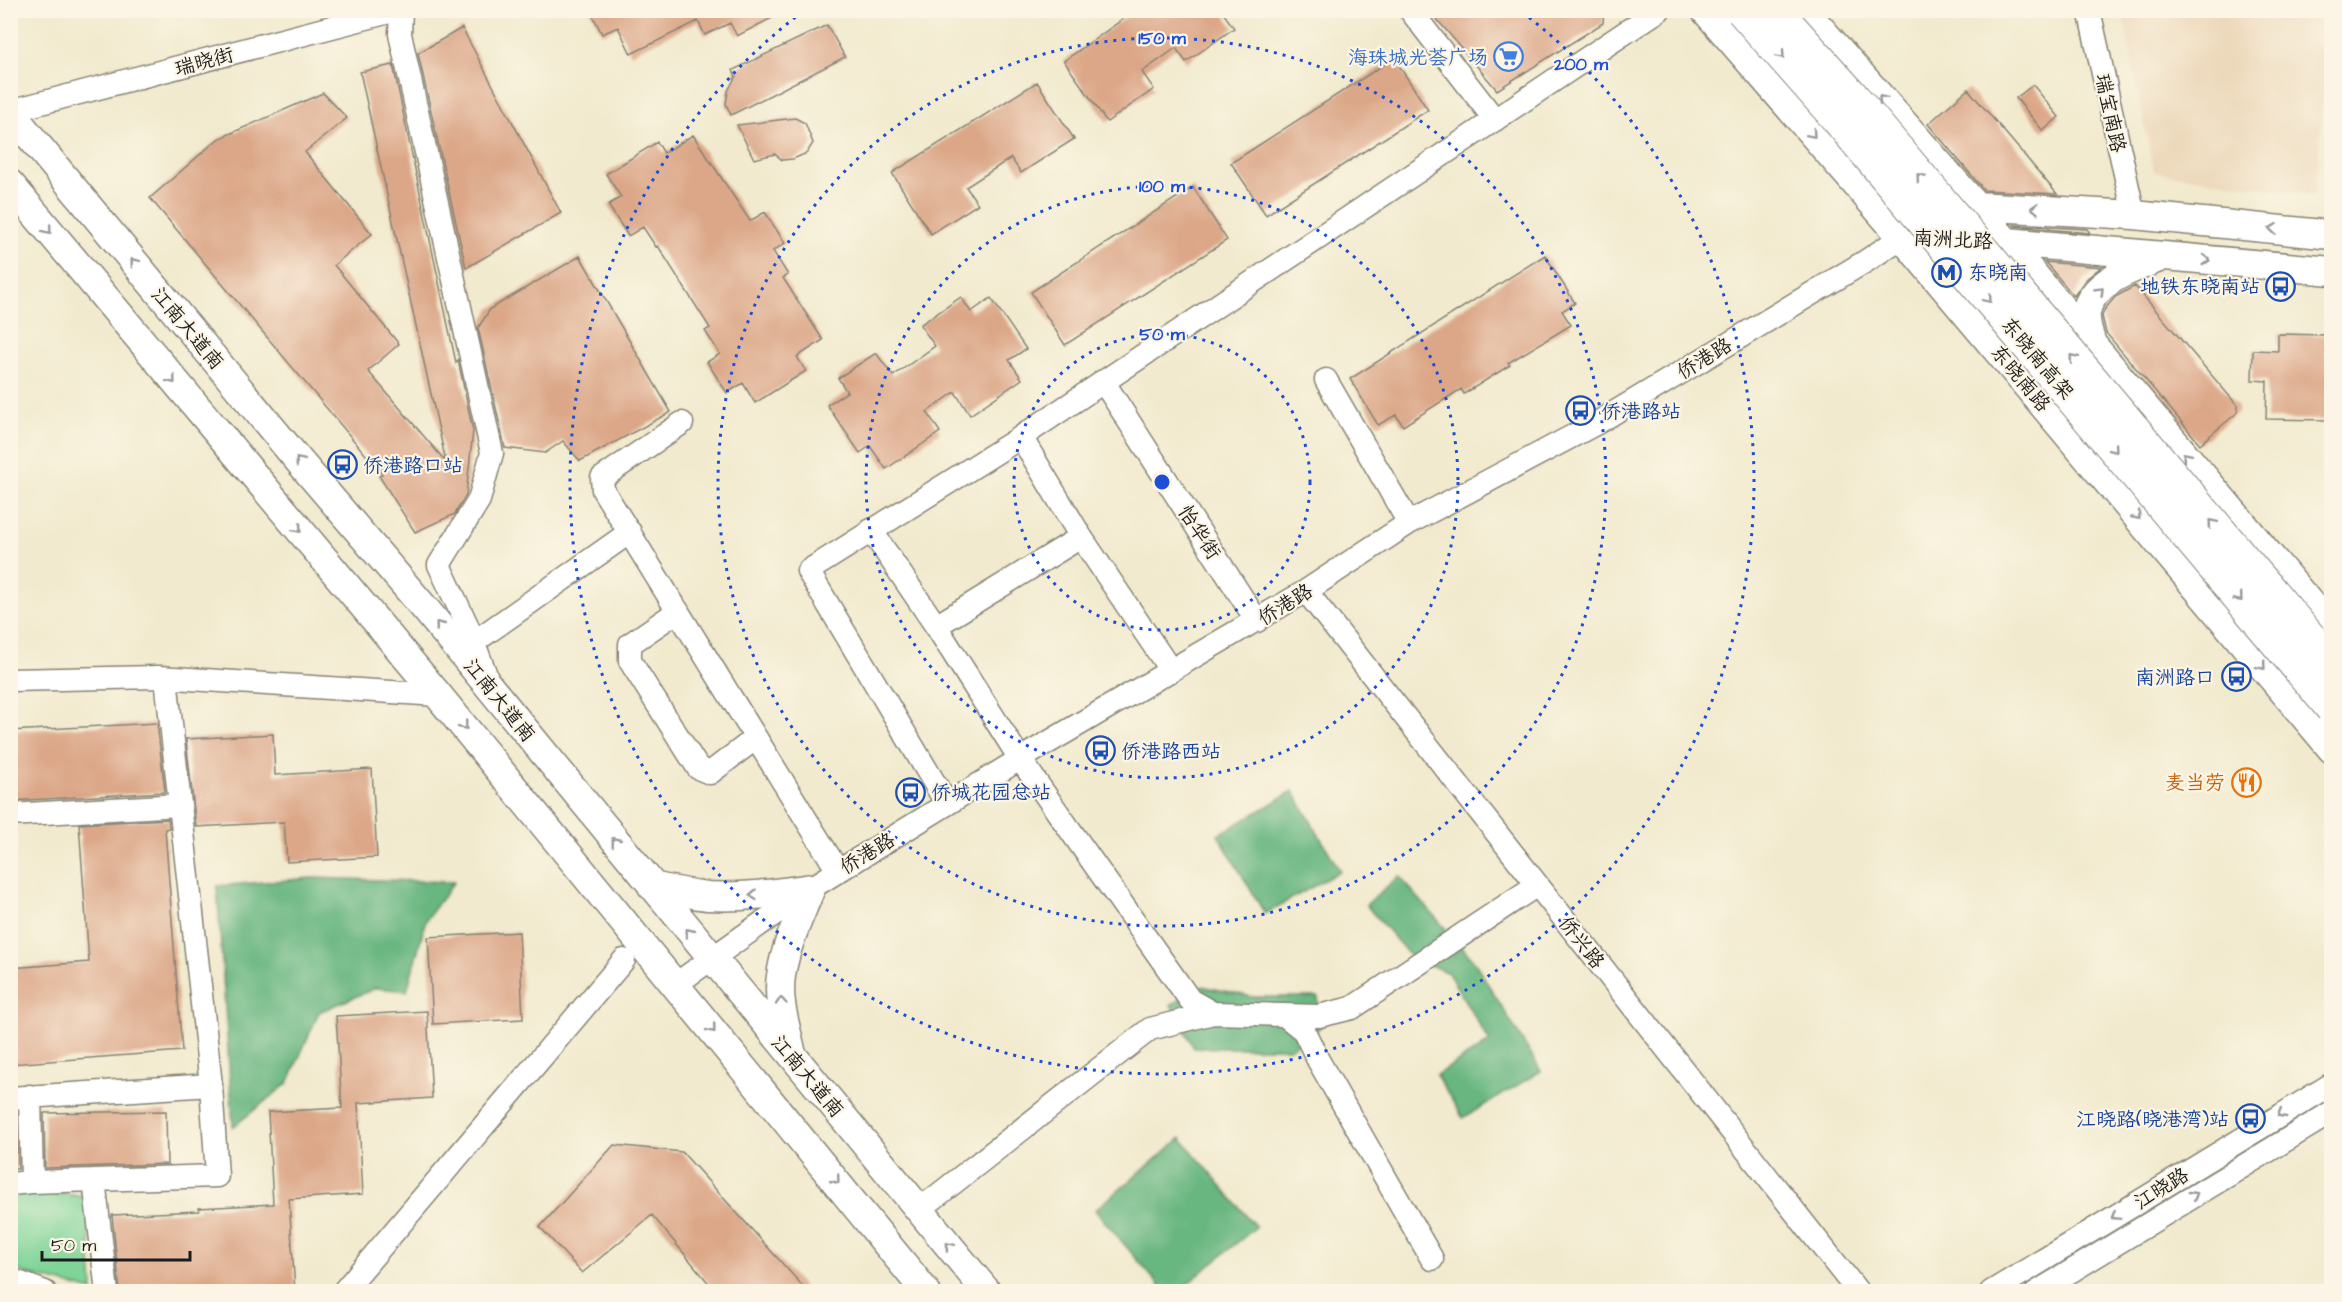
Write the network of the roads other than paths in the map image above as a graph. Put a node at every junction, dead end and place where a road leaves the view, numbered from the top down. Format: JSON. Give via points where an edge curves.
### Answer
{"nodes":[{"id":1,"x":399,"y":10,"type":"edge"},
{"id":2,"x":1410,"y":10,"type":"edge"},
{"id":3,"x":1659,"y":10,"type":"edge"},
{"id":4,"x":1705,"y":10,"type":"edge"},
{"id":5,"x":1742,"y":10,"type":"edge"},
{"id":6,"x":1775,"y":10,"type":"edge"},
{"id":7,"x":1804,"y":10,"type":"edge"},
{"id":8,"x":2089,"y":10,"type":"edge"},
{"id":9,"x":10,"y":111,"type":"edge"},
{"id":10,"x":1495,"y":120,"type":"junction"},
{"id":11,"x":10,"y":184,"type":"edge"},
{"id":12,"x":1976,"y":206,"type":"junction"},
{"id":13,"x":2093,"y":212,"type":"junction"},
{"id":14,"x":2134,"y":215,"type":"junction"},
{"id":15,"x":2331,"y":236,"type":"edge"},
{"id":16,"x":1902,"y":237,"type":"junction"},
{"id":17,"x":2005,"y":241,"type":"junction"},
{"id":18,"x":2093,"y":251,"type":"junction"},
{"id":19,"x":2162,"y":256,"type":"junction"},
{"id":20,"x":2331,"y":271,"type":"edge"},
{"id":21,"x":2092,"y":344,"type":"junction"},
{"id":22,"x":2121,"y":379,"type":"junction"},
{"id":23,"x":1326,"y":380,"type":"dead end"},
{"id":24,"x":1104,"y":381,"type":"junction"},
{"id":25,"x":682,"y":423,"type":"dead end"},
{"id":26,"x":2059,"y":423,"type":"junction"},
{"id":27,"x":1021,"y":437,"type":"junction"},
{"id":28,"x":1408,"y":523,"type":"junction"},
{"id":29,"x":871,"y":530,"type":"junction"},
{"id":30,"x":630,"y":532,"type":"junction"},
{"id":31,"x":1081,"y":537,"type":"junction"},
{"id":32,"x":1306,"y":591,"type":"junction"},
{"id":33,"x":678,"y":611,"type":"junction"},
{"id":34,"x":1257,"y":621,"type":"junction"},
{"id":35,"x":936,"y":626,"type":"junction"},
{"id":36,"x":2331,"y":630,"type":"edge"},
{"id":37,"x":474,"y":642,"type":"junction"},
{"id":38,"x":2331,"y":664,"type":"edge"},
{"id":39,"x":1171,"y":671,"type":"junction"},
{"id":40,"x":166,"y":678,"type":"junction"},
{"id":41,"x":10,"y":680,"type":"edge"},
{"id":42,"x":492,"y":690,"type":"junction"},
{"id":43,"x":438,"y":695,"type":"junction"},
{"id":44,"x":2331,"y":708,"type":"edge"},
{"id":45,"x":756,"y":738,"type":"junction"},
{"id":46,"x":2331,"y":749,"type":"edge"},
{"id":47,"x":1020,"y":759,"type":"junction"},
{"id":48,"x":947,"y":804,"type":"junction"},
{"id":49,"x":180,"y":805,"type":"junction"},
{"id":50,"x":10,"y":814,"type":"edge"},
{"id":51,"x":838,"y":871,"type":"junction"},
{"id":52,"x":1537,"y":885,"type":"junction"},
{"id":53,"x":652,"y":886,"type":"junction"},
{"id":54,"x":811,"y":888,"type":"junction"},
{"id":55,"x":711,"y":958,"type":"junction"},
{"id":56,"x":624,"y":960,"type":"dead end"},
{"id":57,"x":675,"y":984,"type":"junction"},
{"id":58,"x":1213,"y":1013,"type":"junction"},
{"id":59,"x":1284,"y":1015,"type":"junction"},
{"id":60,"x":793,"y":1058,"type":"junction"},
{"id":61,"x":2331,"y":1084,"type":"edge"},
{"id":62,"x":211,"y":1085,"type":"junction"},
{"id":63,"x":20,"y":1097,"type":"edge"},
{"id":64,"x":2331,"y":1112,"type":"edge"},
{"id":65,"x":94,"y":1180,"type":"junction"},
{"id":66,"x":21,"y":1183,"type":"edge"},
{"id":67,"x":919,"y":1209,"type":"junction"},
{"id":68,"x":1432,"y":1259,"type":"dead end"},
{"id":69,"x":10,"y":1279,"type":"edge"},
{"id":70,"x":45,"y":1292,"type":"edge"},
{"id":71,"x":107,"y":1292,"type":"edge"},
{"id":72,"x":343,"y":1292,"type":"edge"},
{"id":73,"x":926,"y":1292,"type":"edge"},
{"id":74,"x":987,"y":1292,"type":"edge"},
{"id":75,"x":1858,"y":1292,"type":"edge"},
{"id":76,"x":1991,"y":1292,"type":"edge"},
{"id":77,"x":2037,"y":1292,"type":"edge"}],
"edges":[{"from":1,"to":9,"type":"street","name":"瑞晓街"},
{"from":1,"to":37,"type":"street","via":[[400,34],[492,453],[479,500],[439,565]]},
{"from":2,"to":10,"type":"street"},
{"from":3,"to":10,"type":"street"},
{"from":4,"to":16,"type":"main road","name":"东晓南路","one_way":true},
{"from":5,"to":44,"type":"highway","name":"东晓南高架","one_way":true,"bridge":true},
{"from":38,"to":6,"type":"highway","name":"东晓南高架","one_way":true,"bridge":true},
{"from":12,"to":7,"type":"main road","one_way":true},
{"from":8,"to":14,"type":"street","name":"瑞宝南路"},
{"from":42,"to":9,"type":"main road","name":"江南大道南","one_way":true},
{"from":10,"to":24,"type":"street"},
{"from":11,"to":43,"type":"main road","one_way":true},
{"from":13,"to":12,"type":"main road","name":"南洲北路","one_way":true},
{"from":12,"to":16,"type":"main road","name":"南洲北路"},
{"from":12,"to":17,"type":"main road"},
{"from":13,"to":14,"type":"main road","name":"南洲北路"},
{"from":13,"to":18,"type":"street"},
{"from":15,"to":14,"type":"main road","name":"南洲北路","one_way":true},
{"from":16,"to":17,"type":"main road","name":"南洲北路"},
{"from":16,"to":26,"type":"main road","name":"东晓南路"},
{"from":16,"to":28,"type":"street","name":"侨港路","via":[[1597,423]]},
{"from":17,"to":18,"type":"main road","name":"南洲北路"},
{"from":17,"to":21,"type":"main road"},
{"from":18,"to":19,"type":"main road","name":"南洲北路"},
{"from":19,"to":20,"type":"main road","name":"南洲北路","one_way":true},
{"from":21,"to":19,"type":"main road","one_way":true,"via":[[2086,312],[2093,298],[2125,272]]},
{"from":21,"to":22,"type":"main road"},
{"from":22,"to":26,"type":"main road","via":[[2090,389]]},
{"from":36,"to":22,"type":"main road","one_way":true},
{"from":23,"to":28,"type":"street"},
{"from":24,"to":27,"type":"street"},
{"from":24,"to":34,"type":"street","name":"怡华街"},
{"from":25,"to":30,"type":"street","via":[[602,478],[603,490]]},
{"from":26,"to":46,"type":"main road","name":"东晓南路","one_way":true},
{"from":27,"to":29,"type":"street"},
{"from":27,"to":31,"type":"street"},
{"from":28,"to":32,"type":"street","name":"侨港路"},
{"from":29,"to":35,"type":"street"},
{"from":29,"to":48,"type":"street","via":[[808,571]]},
{"from":30,"to":33,"type":"street"},
{"from":30,"to":37,"type":"street"},
{"from":31,"to":35,"type":"street"},
{"from":31,"to":39,"type":"street"},
{"from":32,"to":34,"type":"street","name":"侨港路"},
{"from":32,"to":52,"type":"street","name":"侨兴路"},
{"from":33,"to":45,"type":"street"},
{"from":33,"to":45,"type":"street","via":[[630,644],[630,661],[698,768],[710,773]]},
{"from":34,"to":39,"type":"street","name":"侨港路"},
{"from":35,"to":47,"type":"street"},
{"from":37,"to":42,"type":"street"},
{"from":39,"to":47,"type":"street","name":"侨港路"},
{"from":40,"to":41,"type":"street"},
{"from":40,"to":43,"type":"street"},
{"from":40,"to":49,"type":"street"},
{"from":53,"to":42,"type":"main road","name":"江南大道南","one_way":true},
{"from":43,"to":57,"type":"main road","one_way":true},
{"from":45,"to":51,"type":"street"},
{"from":47,"to":48,"type":"street","name":"侨港路"},
{"from":47,"to":58,"type":"street","via":[[1190,1000]]},
{"from":48,"to":51,"type":"street","name":"侨港路"},
{"from":49,"to":50,"type":"street"},
{"from":49,"to":62,"type":"street"},
{"from":51,"to":54,"type":"street","name":"侨港路"},
{"from":52,"to":59,"type":"street","via":[[1352,1008],[1319,1016]]},
{"from":52,"to":75,"type":"street","name":"侨兴路"},
{"from":54,"to":53,"type":"main road","one_way":true,"via":[[727,896]]},
{"from":55,"to":53,"type":"main road","name":"江南大道南","one_way":true},
{"from":54,"to":55,"type":"street","name":"侨港路"},
{"from":60,"to":54,"type":"main road","one_way":true,"via":[[781,1000],[781,977]]},
{"from":55,"to":57,"type":"street","name":"侨港路"},
{"from":55,"to":60,"type":"main road","name":"江南大道南"},
{"from":56,"to":72,"type":"street"},
{"from":57,"to":73,"type":"main road","one_way":true},
{"from":58,"to":59,"type":"street"},
{"from":58,"to":67,"type":"street","via":[[1150,1029]]},
{"from":59,"to":68,"type":"street","via":[[1304,1031]]},
{"from":60,"to":67,"type":"main road","name":"江南大道南"},
{"from":61,"to":76,"type":"street","name":"江晓路","one_way":true},
{"from":62,"to":63,"type":"street"},
{"from":62,"to":65,"type":"street","via":[[217,1176]]},
{"from":63,"to":66,"type":"street"},
{"from":77,"to":64,"type":"street","name":"江晓路","one_way":true},
{"from":65,"to":66,"type":"street"},
{"from":65,"to":71,"type":"street"},
{"from":74,"to":67,"type":"main road","name":"江南大道南","one_way":true},
{"from":69,"to":70,"type":"street"}]}
